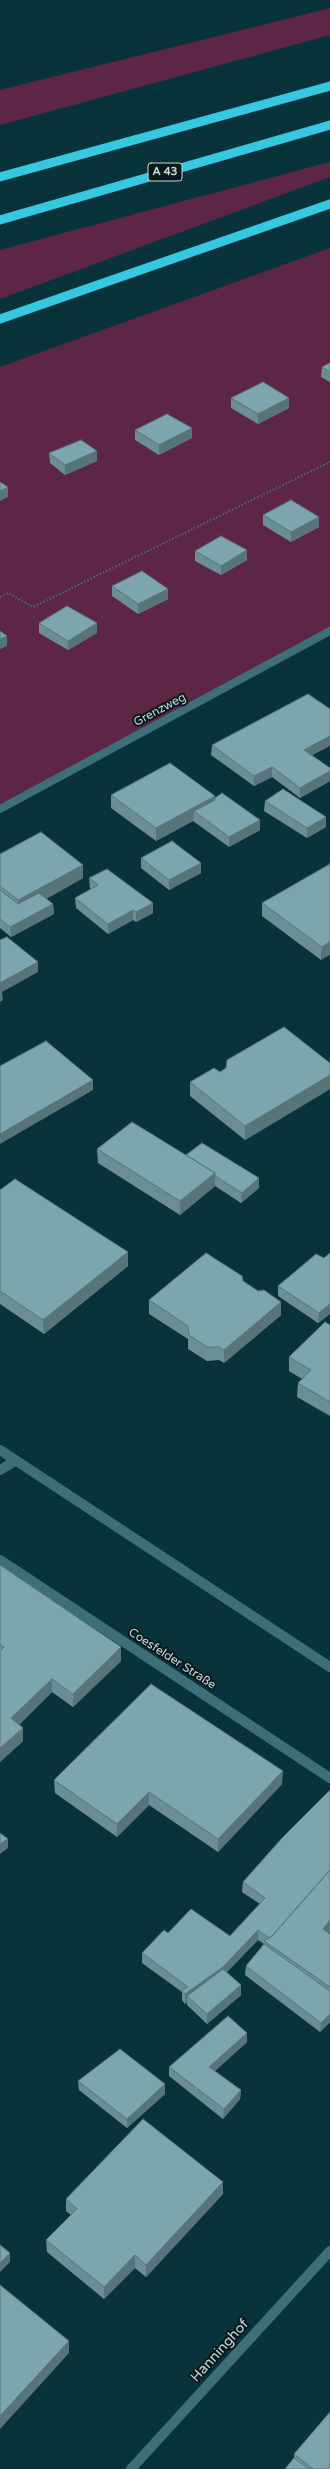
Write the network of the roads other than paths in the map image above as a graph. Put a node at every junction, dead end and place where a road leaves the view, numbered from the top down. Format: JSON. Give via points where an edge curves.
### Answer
{"nodes":[{"id":1,"x":330,"y":86,"type":"edge"},
{"id":2,"x":330,"y":125,"type":"edge"},
{"id":3,"x":0,"y":178,"type":"edge"},
{"id":4,"x":330,"y":204,"type":"edge"},
{"id":5,"x":0,"y":220,"type":"edge"},
{"id":6,"x":0,"y":319,"type":"edge"},
{"id":7,"x":330,"y":631,"type":"edge"},
{"id":8,"x":0,"y":809,"type":"edge"},
{"id":9,"x":0,"y":1450,"type":"edge"},
{"id":10,"x":15,"y":1461,"type":"junction"},
{"id":11,"x":0,"y":1470,"type":"edge"},
{"id":12,"x":0,"y":1560,"type":"edge"},
{"id":13,"x":330,"y":1666,"type":"edge"},
{"id":14,"x":330,"y":1778,"type":"edge"},
{"id":15,"x":329,"y":2255,"type":"edge"},
{"id":16,"x":131,"y":2469,"type":"edge"}],
"edges":[{"from":1,"to":3,"type":"highway"},
{"from":2,"to":5,"type":"highway","number":"A 43"},
{"from":4,"to":6,"type":"highway"},
{"from":7,"to":8,"type":"street","name":"Grenzweg"},
{"from":9,"to":10,"type":"street"},
{"from":10,"to":11,"type":"street"},
{"from":10,"to":13,"type":"street"},
{"from":12,"to":14,"type":"street","name":"Coesfelder Straße"},
{"from":15,"to":16,"type":"street","name":"Hanninghof"}]}
